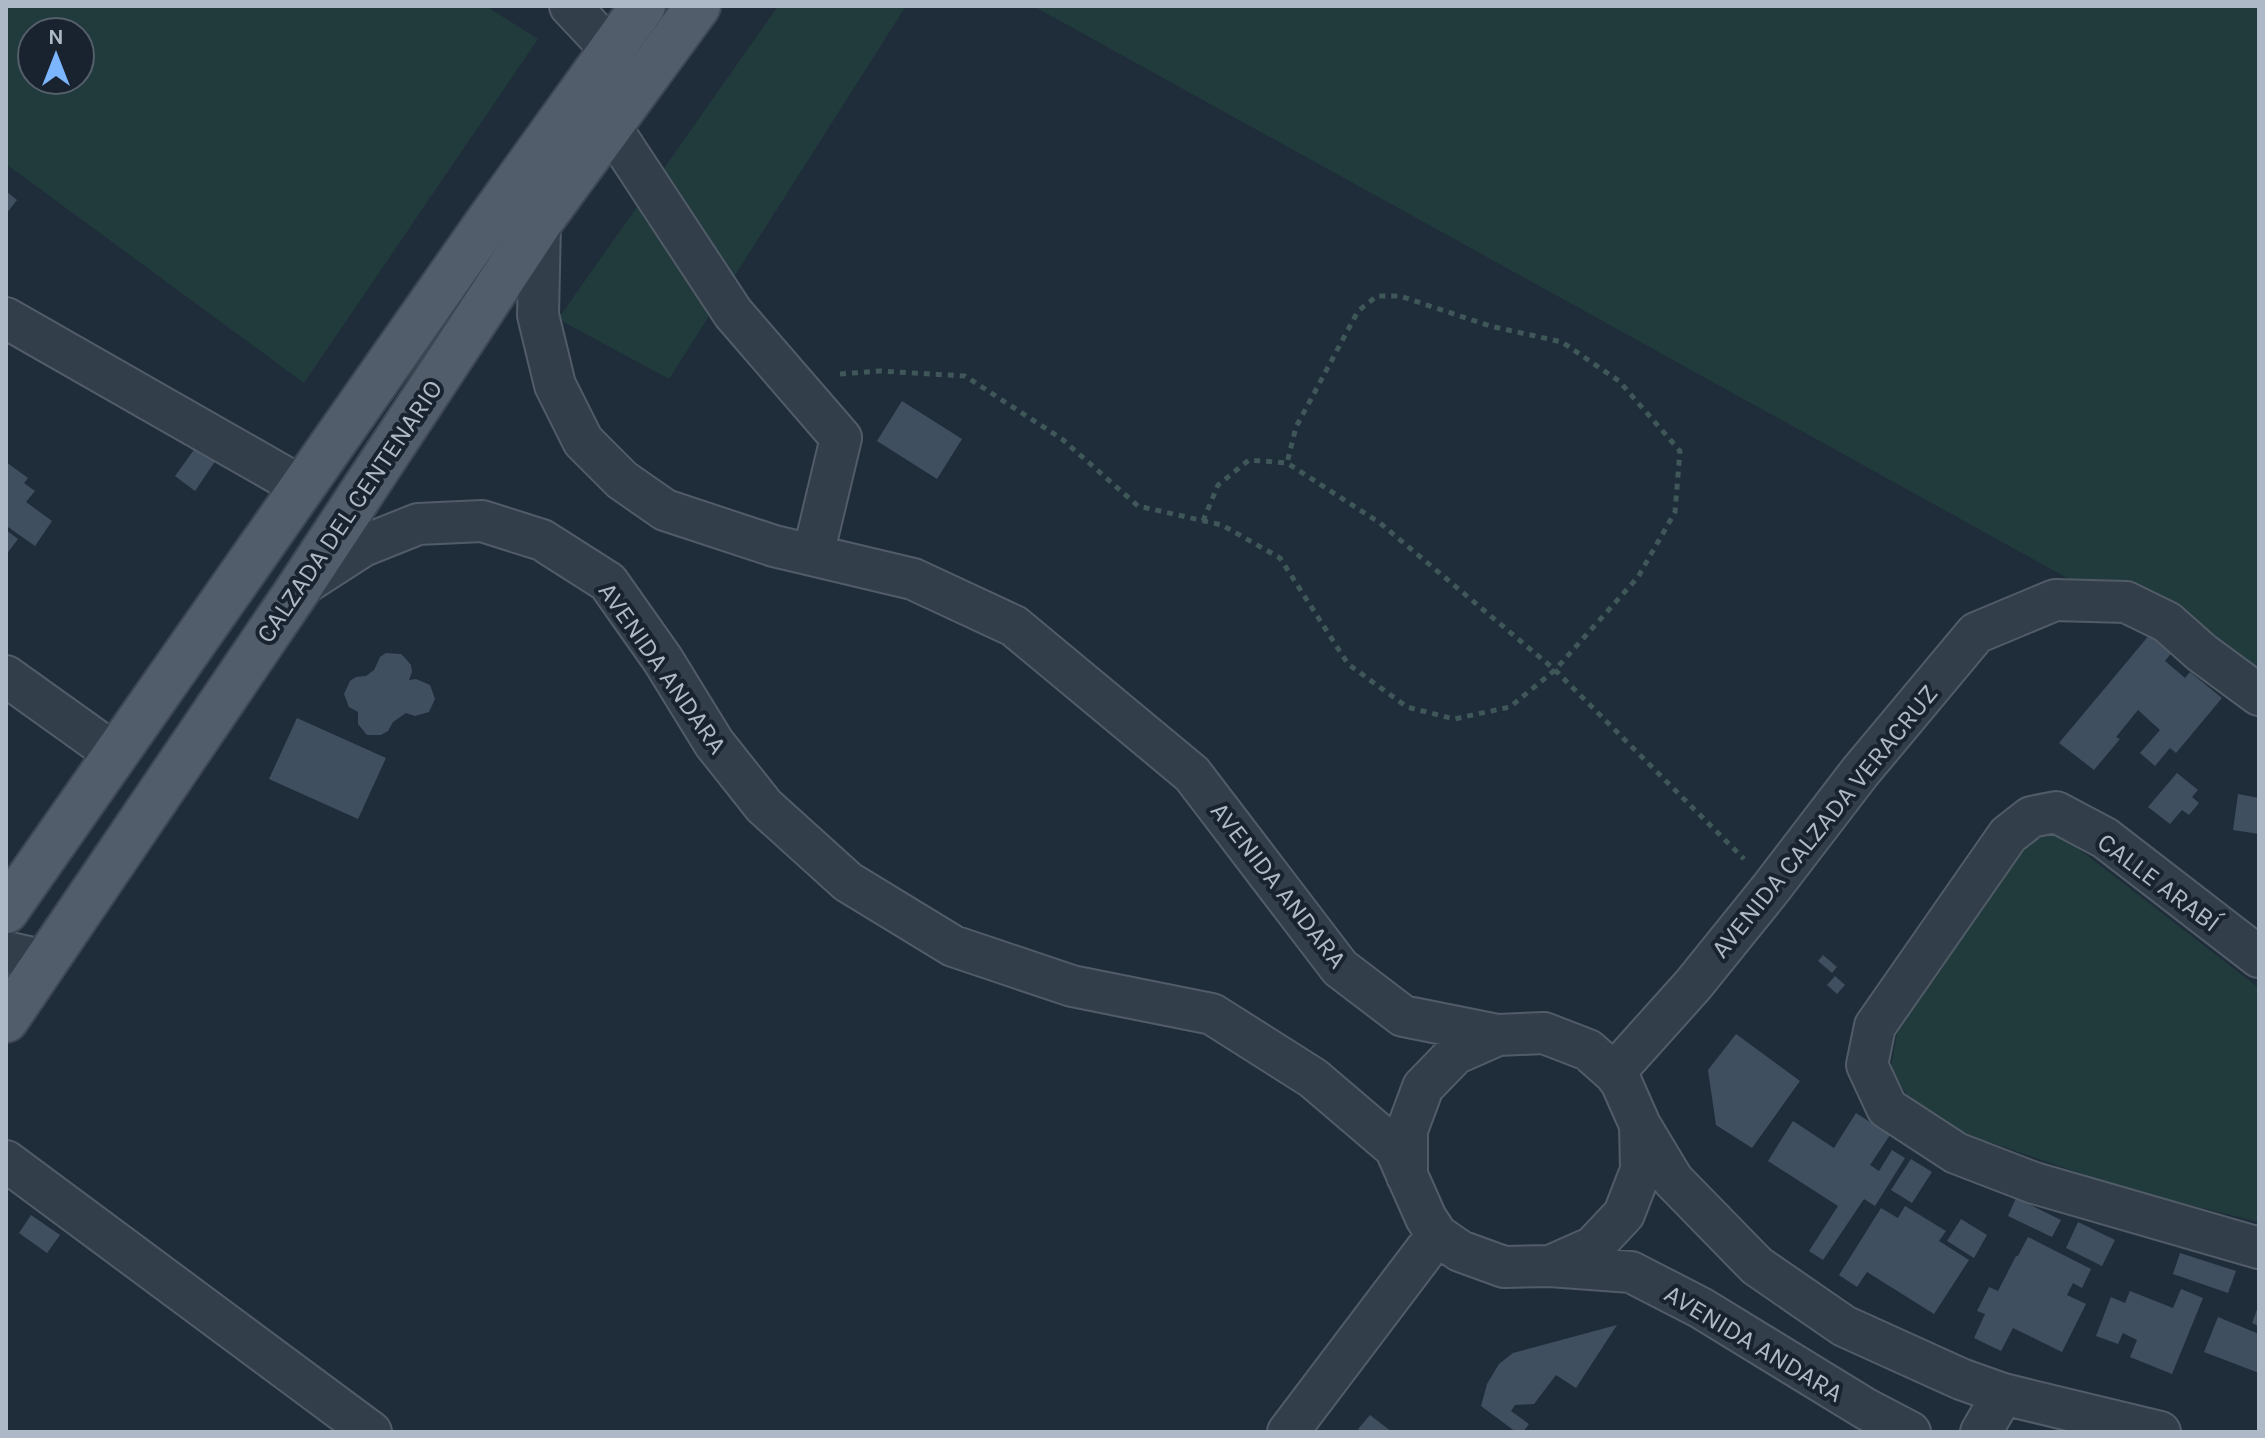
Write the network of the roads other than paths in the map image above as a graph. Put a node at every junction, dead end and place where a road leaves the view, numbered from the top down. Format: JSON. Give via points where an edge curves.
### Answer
{"nodes":[{"id":1,"x":570,"y":6,"type":"edge"},
{"id":2,"x":643,"y":6,"type":"edge"},
{"id":3,"x":698,"y":6,"type":"edge"},
{"id":4,"x":611,"y":51,"type":"junction"},
{"id":5,"x":642,"y":82,"type":"junction"},
{"id":6,"x":578,"y":96,"type":"junction"},
{"id":7,"x":610,"y":126,"type":"junction"},
{"id":8,"x":540,"y":222,"type":"junction"},
{"id":9,"x":6,"y":318,"type":"edge"},
{"id":10,"x":302,"y":487,"type":"junction"},
{"id":11,"x":813,"y":555,"type":"junction"},
{"id":12,"x":299,"y":588,"type":"junction"},
{"id":13,"x":6,"y":676,"type":"edge"},
{"id":14,"x":2259,"y":695,"type":"edge"},
{"id":15,"x":115,"y":754,"type":"junction"},
{"id":16,"x":6,"y":911,"type":"edge"},
{"id":17,"x":26,"y":956,"type":"edge"},
{"id":18,"x":2259,"y":957,"type":"edge"},
{"id":19,"x":6,"y":1020,"type":"edge"},
{"id":20,"x":1498,"y":1035,"type":"junction"},
{"id":21,"x":1614,"y":1073,"type":"junction"},
{"id":22,"x":1640,"y":1125,"type":"junction"},
{"id":23,"x":6,"y":1161,"type":"edge"},
{"id":24,"x":1407,"y":1176,"type":"junction"},
{"id":25,"x":1437,"y":1235,"type":"junction"},
{"id":26,"x":2259,"y":1248,"type":"edge"},
{"id":27,"x":1550,"y":1266,"type":"junction"},
{"id":28,"x":2003,"y":1394,"type":"junction"},
{"id":29,"x":371,"y":1432,"type":"edge"},
{"id":30,"x":1288,"y":1432,"type":"edge"},
{"id":31,"x":1910,"y":1432,"type":"edge"},
{"id":32,"x":1981,"y":1432,"type":"edge"},
{"id":33,"x":2160,"y":1432,"type":"edge"}],
"edges":[{"from":1,"to":4,"type":"street"},
{"from":2,"to":4,"type":"main road","name":"CALZADA DEL CENTENARIO"},
{"from":3,"to":5,"type":"main road","name":"CALZADA DEL CENTENARIO"},
{"from":4,"to":5,"type":"street"},
{"from":4,"to":6,"type":"main road","name":"CALZADA DEL CENTENARIO"},
{"from":5,"to":7,"type":"main road","name":"CALZADA DEL CENTENARIO"},
{"from":6,"to":7,"type":"main road"},
{"from":6,"to":10,"type":"main road","name":"CALZADA DEL CENTENARIO"},
{"from":7,"to":8,"type":"main road","name":"CALZADA DEL CENTENARIO"},
{"from":7,"to":11,"type":"street","via":[[733,313],[841,438]]},
{"from":8,"to":11,"type":"street","name":"AVENIDA ANDARA","via":[[538,315],[555,385],[583,441],[622,480],[665,510]]},
{"from":8,"to":12,"type":"main road","name":"CALZADA DEL CENTENARIO"},
{"from":9,"to":10,"type":"street"},
{"from":10,"to":15,"type":"main road","name":"CALZADA DEL CENTENARIO"},
{"from":11,"to":20,"type":"street","name":"AVENIDA ANDARA","via":[[913,579],[1014,626],[1192,774],[1340,968],[1403,1016]]},
{"from":12,"to":17,"type":"main road","name":"CALZADA DEL CENTENARIO"},
{"from":12,"to":24,"type":"street","name":"AVENIDA ANDARA","via":[[363,546],[418,524],[482,521],[542,540],[608,582],[714,743],[764,806],[848,882],[953,946],[1072,986],[1212,1014],[1313,1078],[1395,1148]]},
{"from":13,"to":15,"type":"street"},
{"from":14,"to":21,"type":"street","name":"AVENIDA CALZADA VERACRUZ","via":[[2167,622],[2126,602],[2055,600],[1976,633],[1693,985]]},
{"from":15,"to":16,"type":"main road","name":"CALZADA DEL CENTENARIO"},
{"from":17,"to":19,"type":"main road","name":"CALZADA DEL CENTENARIO"},
{"from":18,"to":26,"type":"street","name":"CALLE ARABÍ","via":[[2105,838],[2056,812],[2031,817],[2008,835],[1875,1026],[1867,1065],[1887,1108],[1956,1153],[2034,1183]]},
{"from":20,"to":21,"type":"street","name":"AVENIDA ANDARA","via":[[1544,1033],[1588,1050]]},
{"from":20,"to":24,"type":"street","via":[[1455,1054],[1423,1087],[1407,1130]]},
{"from":21,"to":22,"type":"street","name":"AVENIDA ANDARA"},
{"from":22,"to":27,"type":"street","via":[[1641,1170],[1624,1214],[1593,1247]]},
{"from":22,"to":28,"type":"street","name":"AVENIDA ANDARA","via":[[1673,1180],[1757,1266],[1844,1326]]},
{"from":23,"to":29,"type":"street"},
{"from":24,"to":25,"type":"street","name":"AVENIDA ANDARA"},
{"from":25,"to":27,"type":"street","name":"AVENIDA ANDARA","via":[[1460,1251],[1504,1267]]},
{"from":25,"to":30,"type":"street"},
{"from":27,"to":31,"type":"street","name":"AVENIDA ANDARA","via":[[1631,1272]]},
{"from":28,"to":32,"type":"street"},
{"from":28,"to":33,"type":"street","name":"AVENIDA ANDARA"}]}
